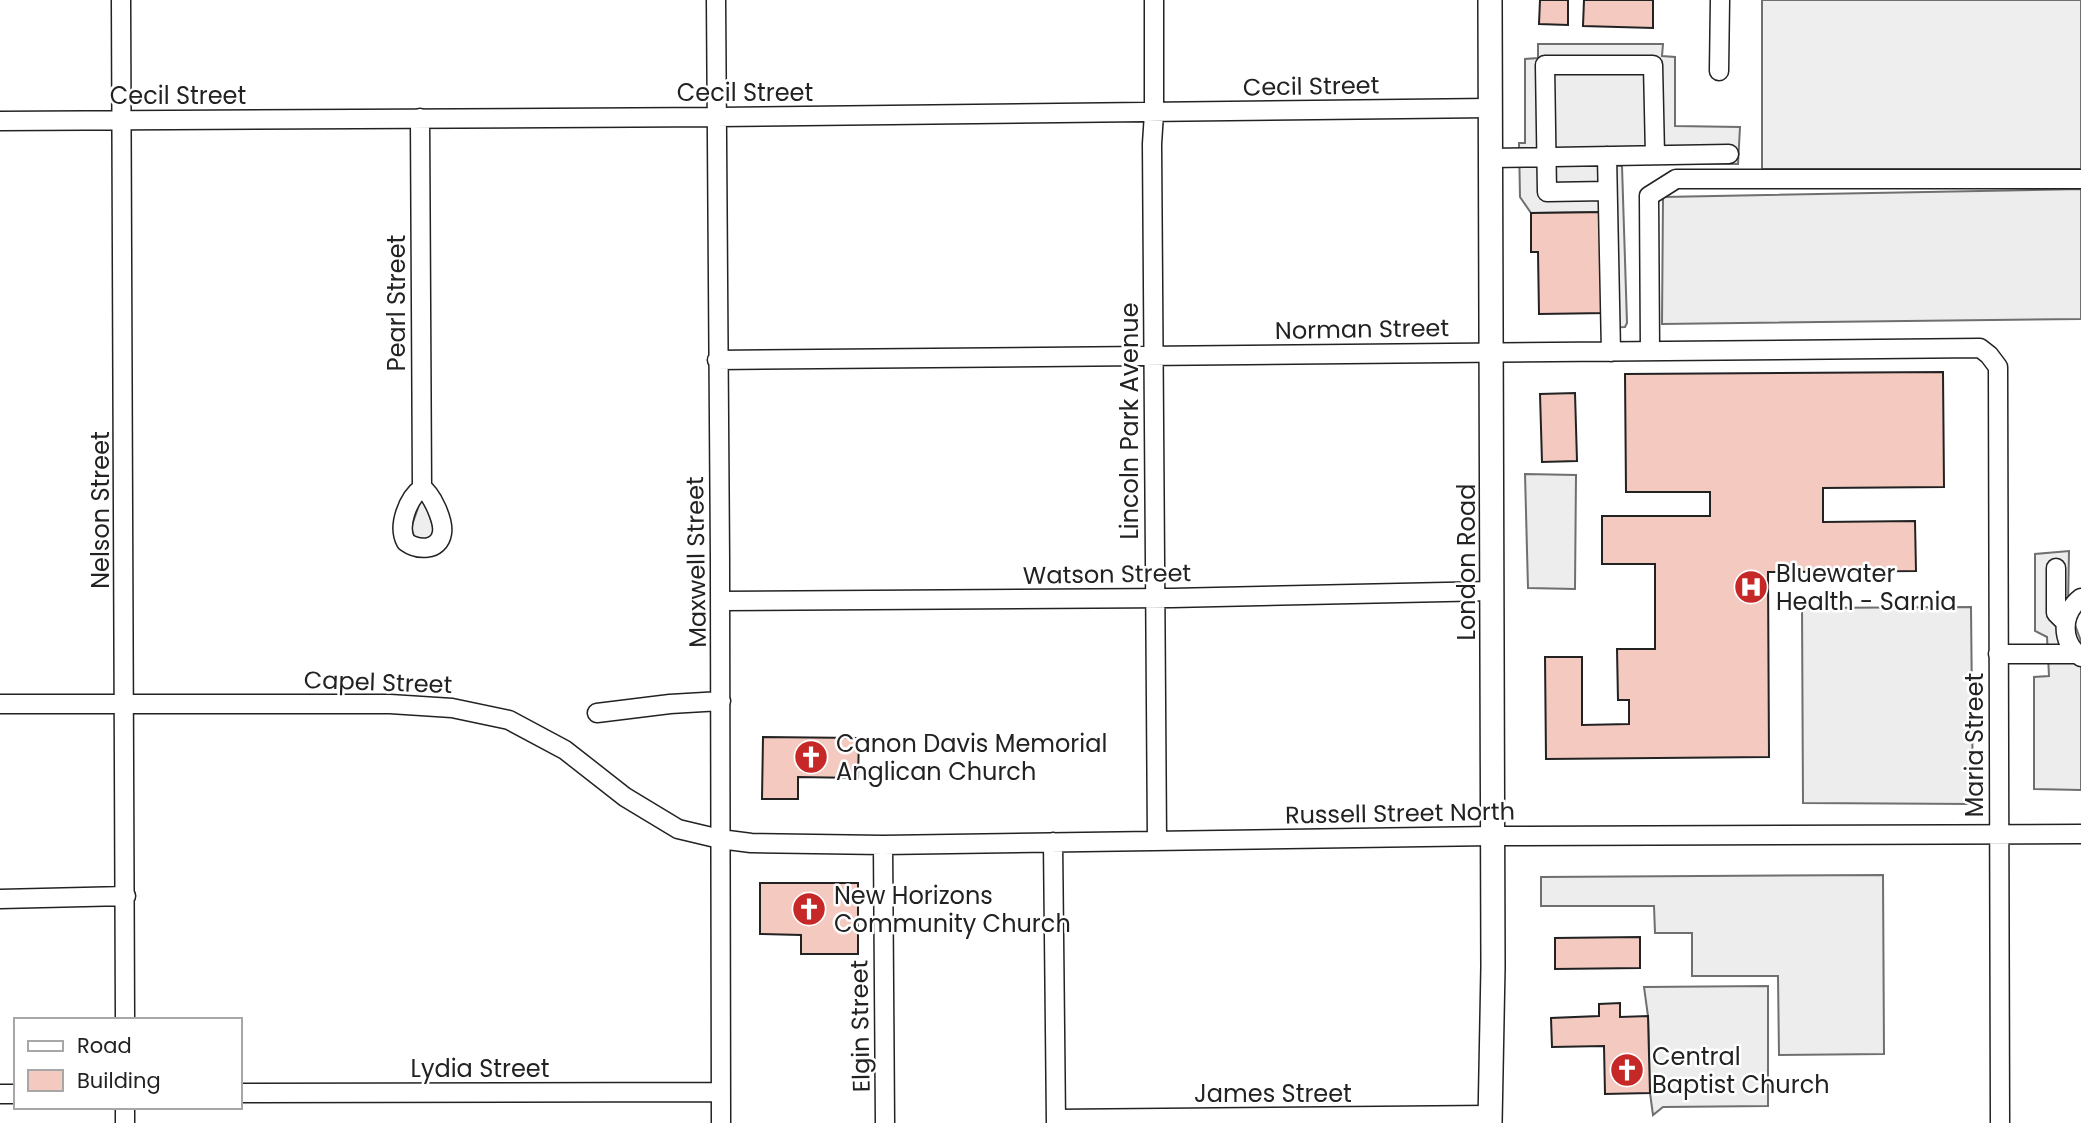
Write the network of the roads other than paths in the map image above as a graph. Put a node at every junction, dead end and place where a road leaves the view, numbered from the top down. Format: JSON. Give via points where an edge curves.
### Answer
{"nodes":[{"id":1,"x":121,"y":0,"type":"edge"},
{"id":2,"x":716,"y":0,"type":"edge"},
{"id":3,"x":1153,"y":0,"type":"edge"},
{"id":4,"x":1490,"y":0,"type":"edge"},
{"id":5,"x":1720,"y":0,"type":"edge"},
{"id":6,"x":1719,"y":71,"type":"dead end"},
{"id":7,"x":1490,"y":108,"type":"junction"},
{"id":8,"x":1154,"y":113,"type":"junction"},
{"id":9,"x":717,"y":117,"type":"junction"},
{"id":10,"x":420,"y":118,"type":"junction"},
{"id":11,"x":122,"y":120,"type":"junction"},
{"id":12,"x":0,"y":121,"type":"edge"},
{"id":13,"x":1655,"y":155,"type":"junction"},
{"id":14,"x":1728,"y":155,"type":"dead end"},
{"id":15,"x":1606,"y":156,"type":"junction"},
{"id":16,"x":1490,"y":158,"type":"junction"},
{"id":17,"x":1546,"y":158,"type":"junction"},
{"id":18,"x":2081,"y":179,"type":"edge"},
{"id":19,"x":1608,"y":191,"type":"junction"},
{"id":20,"x":1650,"y":351,"type":"junction"},
{"id":21,"x":1611,"y":352,"type":"junction"},
{"id":22,"x":1492,"y":353,"type":"junction"},
{"id":23,"x":1154,"y":356,"type":"junction"},
{"id":24,"x":717,"y":360,"type":"junction"},
{"id":25,"x":1998,"y":367,"type":"joint"},
{"id":26,"x":422,"y":488,"type":"dead end"},
{"id":27,"x":2056,"y":568,"type":"dead end"},
{"id":28,"x":1492,"y":592,"type":"junction"},
{"id":29,"x":1155,"y":598,"type":"junction"},
{"id":30,"x":2081,"y":598,"type":"edge"},
{"id":31,"x":722,"y":601,"type":"junction"},
{"id":32,"x":2065,"y":622,"type":"junction"},
{"id":33,"x":1998,"y":654,"type":"junction"},
{"id":34,"x":2078,"y":655,"type":"edge"},
{"id":35,"x":721,"y":701,"type":"junction"},
{"id":36,"x":125,"y":703,"type":"junction"},
{"id":37,"x":0,"y":704,"type":"edge"},
{"id":38,"x":597,"y":713,"type":"dead end"},
{"id":39,"x":1999,"y":834,"type":"junction"},
{"id":40,"x":2081,"y":834,"type":"edge"},
{"id":41,"x":1492,"y":836,"type":"junction"},
{"id":42,"x":720,"y":839,"type":"junction"},
{"id":43,"x":1157,"y":841,"type":"junction"},
{"id":44,"x":1053,"y":842,"type":"junction"},
{"id":45,"x":883,"y":845,"type":"junction"},
{"id":46,"x":125,"y":896,"type":"junction"},
{"id":47,"x":0,"y":898,"type":"edge"},
{"id":48,"x":125,"y":1018,"type":"edge"},
{"id":49,"x":721,"y":1092,"type":"junction"},
{"id":50,"x":242,"y":1093,"type":"edge"},
{"id":51,"x":1490,"y":1119,"type":"edge"},
{"id":52,"x":1056,"y":1121,"type":"edge"},
{"id":53,"x":721,"y":1123,"type":"edge"},
{"id":54,"x":885,"y":1123,"type":"edge"},
{"id":55,"x":2000,"y":1123,"type":"edge"}],
"edges":[{"from":1,"to":11,"type":"street","name":"Nelson Street"},
{"from":2,"to":9,"type":"street","name":"Maxwell Street"},
{"from":3,"to":8,"type":"street","name":"Lincoln Park Avenue"},
{"from":4,"to":7,"type":"main road","name":"London Road"},
{"from":5,"to":6,"type":"street"},
{"from":7,"to":8,"type":"street","name":"Cecil Street"},
{"from":7,"to":16,"type":"main road","name":"London Road"},
{"from":8,"to":9,"type":"street","name":"Cecil Street"},
{"from":8,"to":23,"type":"street","name":"Lincoln Park Avenue"},
{"from":9,"to":10,"type":"street","name":"Cecil Street"},
{"from":9,"to":24,"type":"street","name":"Maxwell Street"},
{"from":10,"to":11,"type":"street","name":"Cecil Street"},
{"from":10,"to":26,"type":"street","name":"Pearl Street"},
{"from":11,"to":12,"type":"street","name":"Cecil Street"},
{"from":11,"to":36,"type":"street","name":"Nelson Street"},
{"from":13,"to":14,"type":"street"},
{"from":13,"to":15,"type":"street"},
{"from":13,"to":17,"type":"street","via":[[1653,65],[1545,65]]},
{"from":15,"to":17,"type":"street"},
{"from":15,"to":19,"type":"street"},
{"from":16,"to":17,"type":"street"},
{"from":16,"to":22,"type":"main road","name":"London Road"},
{"from":17,"to":19,"type":"street","via":[[1547,192]]},
{"from":18,"to":20,"type":"street","via":[[1676,179],[1649,196]]},
{"from":19,"to":21,"type":"street"},
{"from":20,"to":21,"type":"street","name":"Norman Street"},
{"from":20,"to":25,"type":"street","name":"Norman Street","via":[[1980,348]]},
{"from":21,"to":22,"type":"street","name":"Norman Street"},
{"from":22,"to":23,"type":"street","name":"Norman Street"},
{"from":22,"to":28,"type":"main road","name":"London Road"},
{"from":23,"to":24,"type":"street","name":"Norman Street"},
{"from":23,"to":29,"type":"street","name":"Lincoln Park Avenue"},
{"from":24,"to":31,"type":"street","name":"Maxwell Street"},
{"from":25,"to":33,"type":"street","name":"Maria Street"},
{"from":27,"to":32,"type":"street","via":[[2056,613]]},
{"from":28,"to":29,"type":"street","name":"Watson Street"},
{"from":28,"to":41,"type":"main road","name":"London Road"},
{"from":29,"to":31,"type":"street","name":"Watson Street"},
{"from":29,"to":43,"type":"street","name":"Lincoln Park Avenue"},
{"from":30,"to":32,"type":"street"},
{"from":31,"to":35,"type":"street","name":"Maxwell Street"},
{"from":32,"to":34,"type":"street"},
{"from":33,"to":34,"type":"street"},
{"from":33,"to":39,"type":"street","name":"Maria Street"},
{"from":35,"to":38,"type":"street"},
{"from":35,"to":42,"type":"street","name":"Maxwell Street"},
{"from":36,"to":37,"type":"street","name":"Capel Street"},
{"from":36,"to":42,"type":"street","name":"Capel Street","via":[[390,704],[452,708],[509,720],[565,750],[625,797],[678,829]]},
{"from":36,"to":46,"type":"street","name":"Nelson Street"},
{"from":39,"to":40,"type":"street","name":"Russell Street North"},
{"from":39,"to":41,"type":"street","name":"Russell Street North"},
{"from":39,"to":55,"type":"street","name":"Maria Street"},
{"from":41,"to":43,"type":"street","name":"Russell Street North"},
{"from":41,"to":51,"type":"main road","name":"London Road"},
{"from":42,"to":45,"type":"street","name":"Russell Street North"},
{"from":42,"to":49,"type":"street","name":"Maxwell Street"},
{"from":43,"to":44,"type":"street","name":"Russell Street North"},
{"from":44,"to":45,"type":"street","name":"Russell Street North"},
{"from":44,"to":52,"type":"street"},
{"from":45,"to":54,"type":"street","name":"Elgin Street"},
{"from":46,"to":47,"type":"street"},
{"from":46,"to":48,"type":"street","name":"Nelson Street"},
{"from":49,"to":50,"type":"street","name":"Lydia Street"},
{"from":49,"to":53,"type":"street","name":"Maxwell Street"},
{"from":51,"to":52,"type":"street","name":"James Street"}]}
